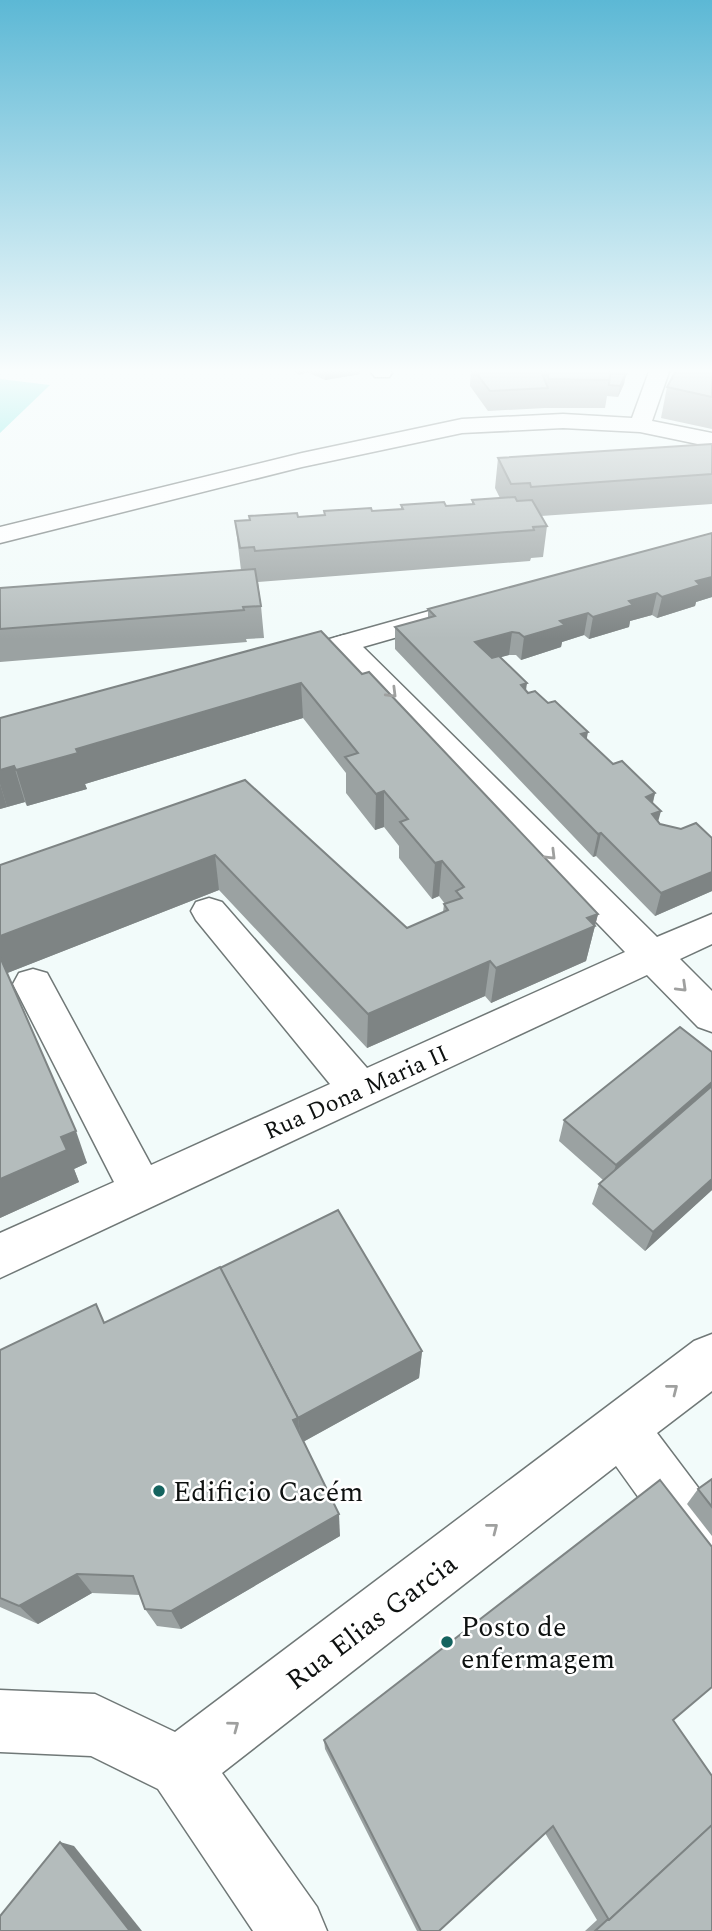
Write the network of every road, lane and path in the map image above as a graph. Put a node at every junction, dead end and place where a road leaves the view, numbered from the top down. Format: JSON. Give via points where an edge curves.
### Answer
{"nodes":[{"id":1,"x":306,"y":459,"type":"edge"},
{"id":2,"x":0,"y":536,"type":"edge"},
{"id":3,"x":476,"y":606,"type":"edge"},
{"id":4,"x":344,"y":644,"type":"junction"},
{"id":5,"x":264,"y":666,"type":"edge"},
{"id":6,"x":209,"y":911,"type":"dead end"},
{"id":7,"x":712,"y":928,"type":"edge"},
{"id":8,"x":652,"y":957,"type":"junction"},
{"id":9,"x":33,"y":984,"type":"dead end"},
{"id":10,"x":712,"y":1016,"type":"edge"},
{"id":11,"x":360,"y":1090,"type":"junction"},
{"id":12,"x":141,"y":1190,"type":"junction"},
{"id":13,"x":0,"y":1256,"type":"edge"},
{"id":14,"x":712,"y":1359,"type":"edge"},
{"id":15,"x":621,"y":1429,"type":"junction"},
{"id":16,"x":712,"y":1552,"type":"edge"},
{"id":17,"x":0,"y":1721,"type":"edge"},
{"id":18,"x":180,"y":1767,"type":"junction"},
{"id":19,"x":293,"y":1931,"type":"edge"}],
"edges":[{"from":1,"to":2,"type":"street"},
{"from":3,"to":4,"type":"street"},
{"from":4,"to":5,"type":"street"},
{"from":4,"to":8,"type":"street","one_way":true},
{"from":6,"to":11,"type":"street"},
{"from":7,"to":8,"type":"street","name":"Rua Dona Maria II"},
{"from":8,"to":10,"type":"street","one_way":true},
{"from":8,"to":11,"type":"street","name":"Rua Dona Maria II"},
{"from":9,"to":12,"type":"street"},
{"from":11,"to":12,"type":"street","name":"Rua Dona Maria II"},
{"from":12,"to":13,"type":"street","name":"Rua Dona Maria II"},
{"from":15,"to":14,"type":"street","name":"Rua Elias Garcia","one_way":true},
{"from":15,"to":16,"type":"street"},
{"from":18,"to":15,"type":"street","name":"Rua Elias Garcia","one_way":true},
{"from":17,"to":18,"type":"street","via":[[95,1725]]},
{"from":18,"to":19,"type":"street"}]}
